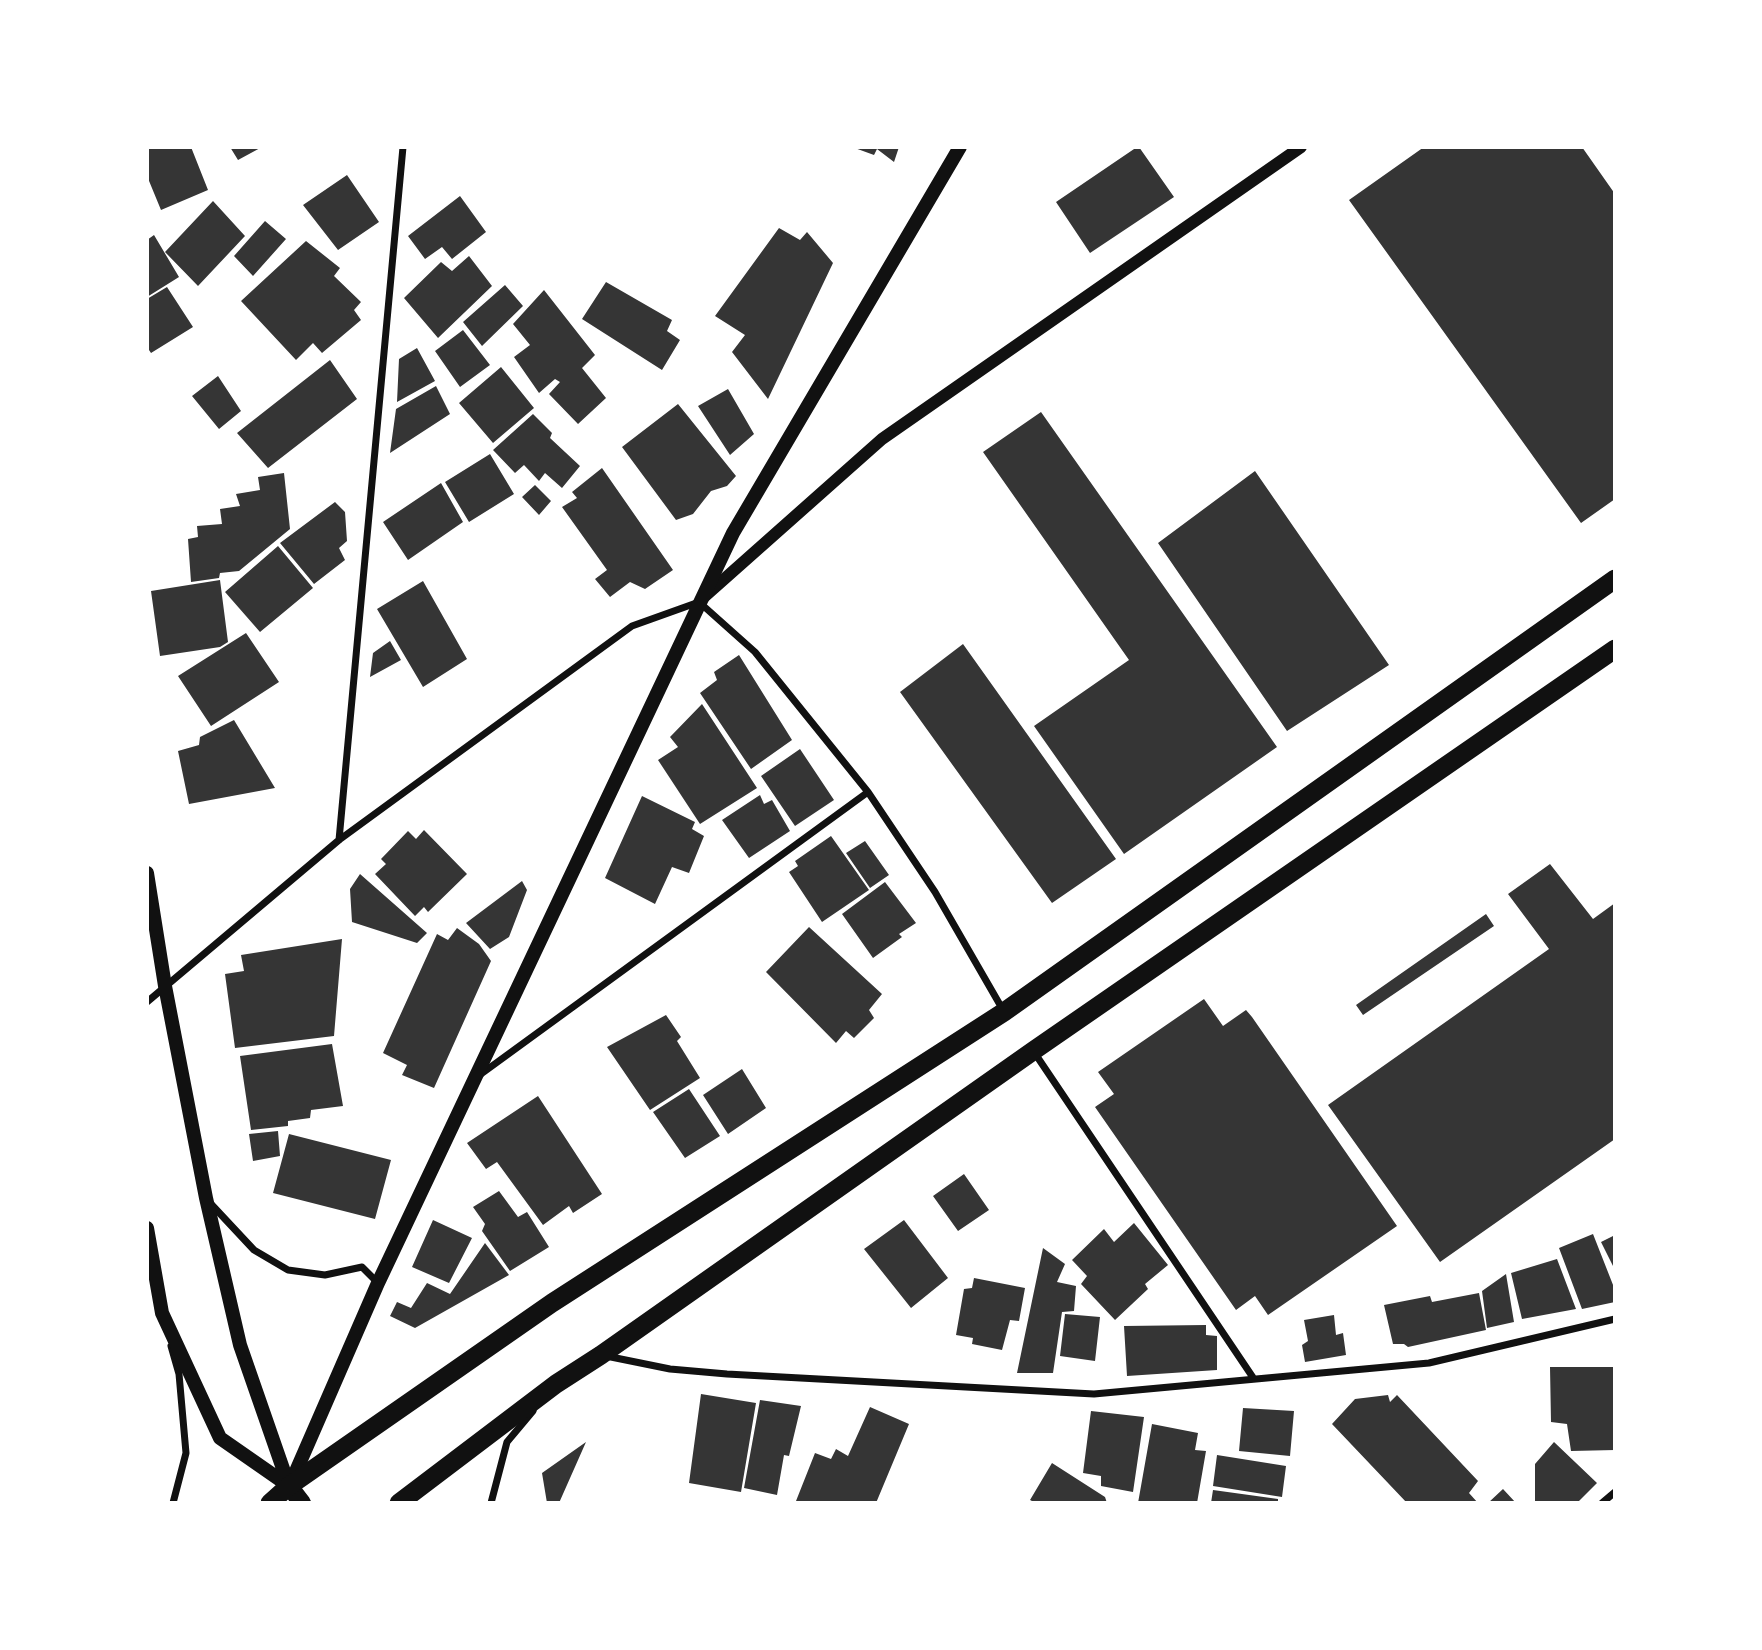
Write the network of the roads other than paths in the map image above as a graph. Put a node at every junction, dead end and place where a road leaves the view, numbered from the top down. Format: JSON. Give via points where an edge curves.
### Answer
{"nodes":[{"id":1,"x":403,"y":147,"type":"edge"},
{"id":2,"x":960,"y":147,"type":"edge"},
{"id":3,"x":1301,"y":147,"type":"edge"},
{"id":4,"x":1615,"y":579,"type":"edge"},
{"id":5,"x":699,"y":602,"type":"junction"},
{"id":6,"x":1615,"y":649,"type":"edge"},
{"id":7,"x":868,"y":792,"type":"junction"},
{"id":8,"x":339,"y":840,"type":"junction"},
{"id":9,"x":147,"y":873,"type":"edge"},
{"id":10,"x":165,"y":986,"type":"junction"},
{"id":11,"x":147,"y":1002,"type":"edge"},
{"id":12,"x":1004,"y":1012,"type":"junction"},
{"id":13,"x":1033,"y":1051,"type":"junction"},
{"id":14,"x":474,"y":1080,"type":"junction"},
{"id":15,"x":206,"y":1198,"type":"junction"},
{"id":16,"x":147,"y":1228,"type":"edge"},
{"id":17,"x":378,"y":1283,"type":"junction"},
{"id":18,"x":162,"y":1313,"type":"junction"},
{"id":19,"x":1615,"y":1319,"type":"edge"},
{"id":20,"x":601,"y":1355,"type":"junction"},
{"id":21,"x":1254,"y":1379,"type":"junction"},
{"id":22,"x":556,"y":1384,"type":"junction"},
{"id":23,"x":289,"y":1486,"type":"junction"},
{"id":24,"x":1615,"y":1492,"type":"edge"},
{"id":25,"x":173,"y":1503,"type":"edge"},
{"id":26,"x":270,"y":1503,"type":"edge"},
{"id":27,"x":302,"y":1503,"type":"edge"},
{"id":28,"x":399,"y":1503,"type":"edge"},
{"id":29,"x":491,"y":1503,"type":"edge"},
{"id":30,"x":1602,"y":1503,"type":"edge"}],
"edges":[{"from":1,"to":8,"type":"street"},
{"from":2,"to":5,"type":"main road","via":[[733,533]]},
{"from":3,"to":5,"type":"street","via":[[882,439]]},
{"from":4,"to":12,"type":"highway"},
{"from":5,"to":7,"type":"street","via":[[755,652]]},
{"from":5,"to":8,"type":"street","via":[[632,626]]},
{"from":5,"to":14,"type":"main road"},
{"from":6,"to":13,"type":"highway"},
{"from":7,"to":12,"type":"street","via":[[936,892]]},
{"from":7,"to":14,"type":"street"},
{"from":8,"to":10,"type":"street"},
{"from":9,"to":10,"type":"main road"},
{"from":10,"to":11,"type":"street"},
{"from":10,"to":15,"type":"main road"},
{"from":12,"to":23,"type":"highway","via":[[552,1303]]},
{"from":13,"to":20,"type":"highway"},
{"from":13,"to":21,"type":"street"},
{"from":14,"to":17,"type":"main road"},
{"from":15,"to":17,"type":"street","via":[[254,1250],[288,1270],[325,1275],[362,1267]]},
{"from":15,"to":23,"type":"main road","via":[[240,1345]]},
{"from":16,"to":18,"type":"main road"},
{"from":17,"to":23,"type":"main road"},
{"from":18,"to":23,"type":"main road","via":[[220,1438]]},
{"from":18,"to":25,"type":"street","via":[[179,1374],[187,1453]]},
{"from":19,"to":21,"type":"street","via":[[1429,1363]]},
{"from":20,"to":21,"type":"street","via":[[681,1370],[1094,1394]]},
{"from":20,"to":22,"type":"highway"},
{"from":22,"to":28,"type":"highway"},
{"from":22,"to":29,"type":"street","via":[[508,1442]]},
{"from":23,"to":26,"type":"highway"},
{"from":23,"to":27,"type":"main road"},
{"from":24,"to":30,"type":"street"}]}
